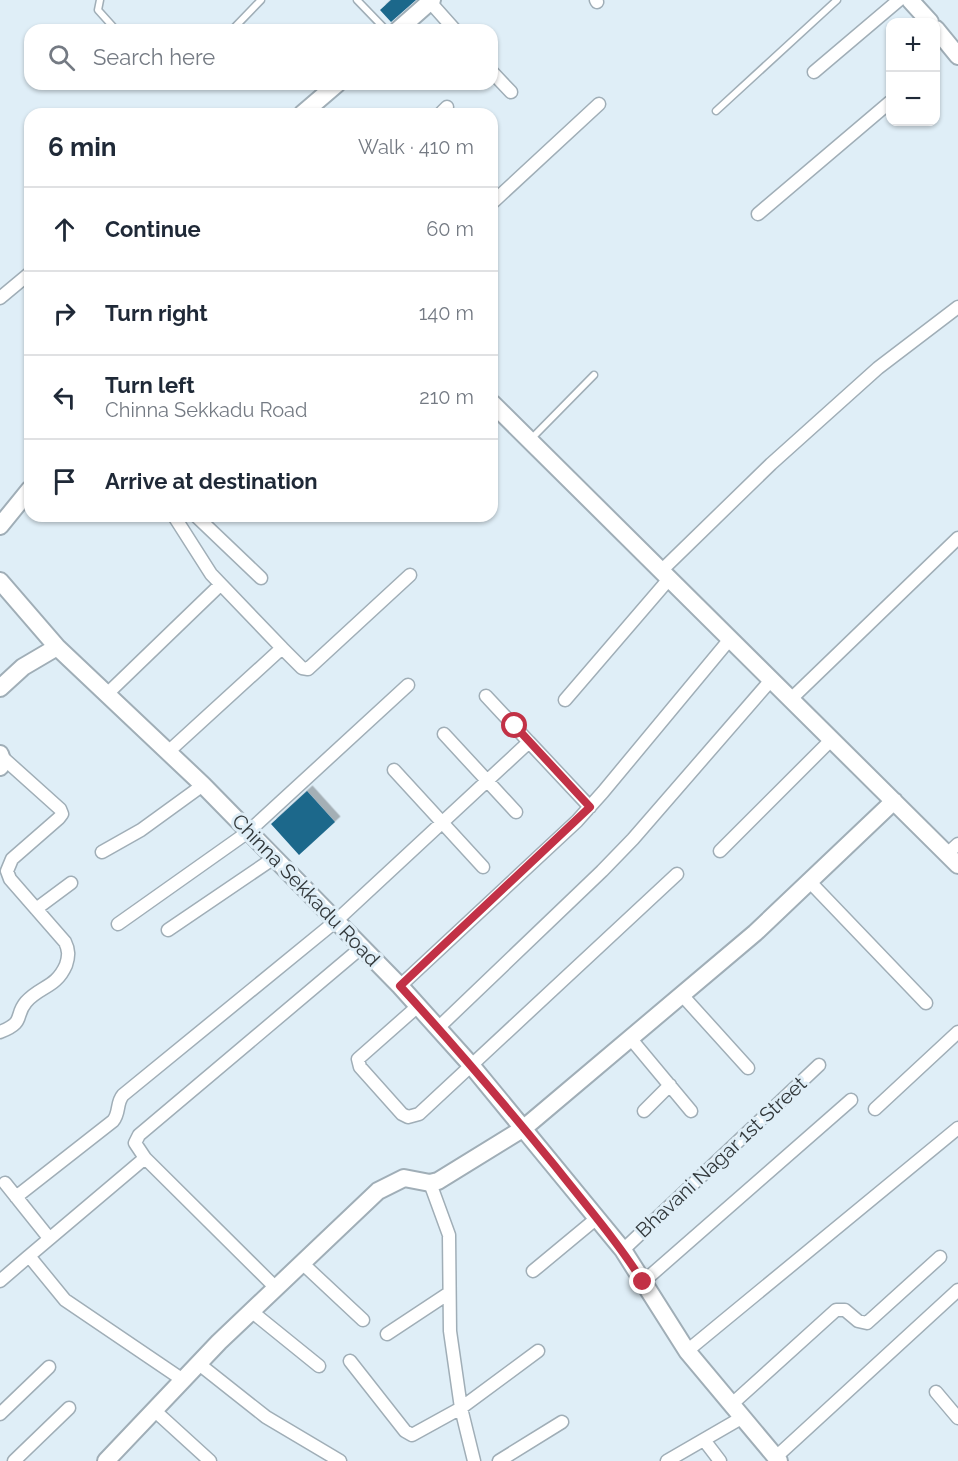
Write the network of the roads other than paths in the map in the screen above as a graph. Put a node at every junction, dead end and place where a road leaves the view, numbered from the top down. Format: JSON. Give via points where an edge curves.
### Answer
{"nodes":[{"id":1,"x":100,"y":0,"type":"edge"},
{"id":2,"x":261,"y":0,"type":"edge"},
{"id":3,"x":357,"y":0,"type":"edge"},
{"id":4,"x":837,"y":0,"type":"edge"},
{"id":5,"x":899,"y":0,"type":"edge"},
{"id":6,"x":910,"y":0,"type":"edge"},
{"id":7,"x":431,"y":1,"type":"edge"},
{"id":8,"x":926,"y":18,"type":"edge"},
{"id":9,"x":111,"y":24,"type":"edge"},
{"id":10,"x":238,"y":24,"type":"edge"},
{"id":11,"x":380,"y":24,"type":"edge"},
{"id":12,"x":405,"y":24,"type":"edge"},
{"id":13,"x":450,"y":24,"type":"edge"},
{"id":14,"x":940,"y":34,"type":"edge"},
{"id":15,"x":958,"y":56,"type":"edge"},
{"id":16,"x":814,"y":72,"type":"dead end"},
{"id":17,"x":498,"y":79,"type":"edge"},
{"id":18,"x":330,"y":90,"type":"edge"},
{"id":19,"x":511,"y":93,"type":"dead end"},
{"id":20,"x":598,"y":104,"type":"dead end"},
{"id":21,"x":886,"y":106,"type":"edge"},
{"id":22,"x":309,"y":108,"type":"edge"},
{"id":23,"x":716,"y":111,"type":"dead end"},
{"id":24,"x":498,"y":197,"type":"edge"},
{"id":25,"x":758,"y":214,"type":"dead end"},
{"id":26,"x":24,"y":278,"type":"edge"},
{"id":27,"x":0,"y":298,"type":"edge"},
{"id":28,"x":958,"y":307,"type":"edge"},
{"id":29,"x":594,"y":375,"type":"dead end"},
{"id":30,"x":498,"y":410,"type":"edge"},
{"id":31,"x":529,"y":440,"type":"junction"},
{"id":32,"x":24,"y":496,"type":"edge"},
{"id":33,"x":178,"y":522,"type":"edge"},
{"id":34,"x":202,"y":522,"type":"edge"},
{"id":35,"x":0,"y":526,"type":"edge"},
{"id":36,"x":958,"y":538,"type":"edge"},
{"id":37,"x":410,"y":575,"type":"dead end"},
{"id":38,"x":665,"y":575,"type":"junction"},
{"id":39,"x":261,"y":578,"type":"dead end"},
{"id":40,"x":0,"y":581,"type":"edge"},
{"id":41,"x":220,"y":585,"type":"junction"},
{"id":42,"x":730,"y":639,"type":"junction"},
{"id":43,"x":57,"y":647,"type":"junction"},
{"id":44,"x":282,"y":648,"type":"junction"},
{"id":45,"x":771,"y":680,"type":"junction"},
{"id":46,"x":408,"y":685,"type":"dead end"},
{"id":47,"x":0,"y":688,"type":"edge"},
{"id":48,"x":107,"y":694,"type":"junction"},
{"id":49,"x":486,"y":696,"type":"dead end"},
{"id":50,"x":791,"y":699,"type":"junction"},
{"id":51,"x":565,"y":700,"type":"dead end"},
{"id":52,"x":444,"y":735,"type":"dead end"},
{"id":53,"x":832,"y":739,"type":"junction"},
{"id":54,"x":529,"y":742,"type":"junction"},
{"id":55,"x":168,"y":752,"type":"junction"},
{"id":56,"x":0,"y":759,"type":"edge"},
{"id":57,"x":394,"y":770,"type":"dead end"},
{"id":58,"x":487,"y":781,"type":"junction"},
{"id":59,"x":203,"y":785,"type":"junction"},
{"id":60,"x":894,"y":801,"type":"junction"},
{"id":61,"x":590,"y":807,"type":"junction"},
{"id":62,"x":516,"y":812,"type":"dead end"},
{"id":63,"x":441,"y":824,"type":"junction"},
{"id":64,"x":248,"y":831,"type":"junction"},
{"id":65,"x":720,"y":851,"type":"dead end"},
{"id":66,"x":102,"y":852,"type":"dead end"},
{"id":67,"x":954,"y":854,"type":"edge"},
{"id":68,"x":274,"y":858,"type":"junction"},
{"id":69,"x":483,"y":867,"type":"dead end"},
{"id":70,"x":676,"y":874,"type":"dead end"},
{"id":71,"x":810,"y":882,"type":"junction"},
{"id":72,"x":71,"y":884,"type":"dead end"},
{"id":73,"x":36,"y":909,"type":"junction"},
{"id":74,"x":336,"y":921,"type":"junction"},
{"id":75,"x":118,"y":924,"type":"dead end"},
{"id":76,"x":168,"y":930,"type":"dead end"},
{"id":77,"x":362,"y":947,"type":"junction"},
{"id":78,"x":400,"y":986,"type":"junction"},
{"id":79,"x":682,"y":995,"type":"junction"},
{"id":80,"x":926,"y":1003,"type":"dead end"},
{"id":81,"x":418,"y":1006,"type":"junction"},
{"id":82,"x":438,"y":1028,"type":"junction"},
{"id":83,"x":0,"y":1032,"type":"edge"},
{"id":84,"x":958,"y":1032,"type":"edge"},
{"id":85,"x":631,"y":1039,"type":"junction"},
{"id":86,"x":471,"y":1065,"type":"junction"},
{"id":87,"x":819,"y":1065,"type":"dead end"},
{"id":88,"x":748,"y":1068,"type":"dead end"},
{"id":89,"x":670,"y":1085,"type":"junction"},
{"id":90,"x":851,"y":1100,"type":"dead end"},
{"id":91,"x":875,"y":1109,"type":"dead end"},
{"id":92,"x":644,"y":1111,"type":"dead end"},
{"id":93,"x":691,"y":1111,"type":"dead end"},
{"id":94,"x":524,"y":1128,"type":"junction"},
{"id":95,"x":958,"y":1128,"type":"edge"},
{"id":96,"x":145,"y":1158,"type":"junction"},
{"id":97,"x":5,"y":1183,"type":"dead end"},
{"id":98,"x":430,"y":1183,"type":"junction"},
{"id":99,"x":16,"y":1197,"type":"junction"},
{"id":100,"x":597,"y":1218,"type":"junction"},
{"id":101,"x":49,"y":1238,"type":"junction"},
{"id":102,"x":623,"y":1250,"type":"junction"},
{"id":103,"x":29,"y":1256,"type":"junction"},
{"id":104,"x":940,"y":1257,"type":"dead end"},
{"id":105,"x":302,"y":1263,"type":"junction"},
{"id":106,"x":533,"y":1271,"type":"dead end"},
{"id":107,"x":0,"y":1281,"type":"edge"},
{"id":108,"x":643,"y":1282,"type":"junction"},
{"id":109,"x":276,"y":1288,"type":"junction"},
{"id":110,"x":958,"y":1290,"type":"edge"},
{"id":111,"x":449,"y":1293,"type":"junction"},
{"id":112,"x":251,"y":1311,"type":"junction"},
{"id":113,"x":363,"y":1320,"type":"dead end"},
{"id":114,"x":387,"y":1334,"type":"dead end"},
{"id":115,"x":687,"y":1351,"type":"junction"},
{"id":116,"x":538,"y":1352,"type":"dead end"},
{"id":117,"x":350,"y":1361,"type":"dead end"},
{"id":118,"x":199,"y":1364,"type":"junction"},
{"id":119,"x":319,"y":1366,"type":"dead end"},
{"id":120,"x":49,"y":1367,"type":"dead end"},
{"id":121,"x":183,"y":1380,"type":"junction"},
{"id":122,"x":936,"y":1392,"type":"dead end"},
{"id":123,"x":69,"y":1408,"type":"dead end"},
{"id":124,"x":461,"y":1408,"type":"junction"},
{"id":125,"x":154,"y":1410,"type":"junction"},
{"id":126,"x":737,"y":1411,"type":"junction"},
{"id":127,"x":0,"y":1414,"type":"edge"},
{"id":128,"x":958,"y":1418,"type":"edge"},
{"id":129,"x":562,"y":1422,"type":"dead end"},
{"id":130,"x":704,"y":1440,"type":"junction"},
{"id":131,"x":778,"y":1459,"type":"edge"},
{"id":132,"x":472,"y":1460,"type":"edge"},
{"id":133,"x":14,"y":1461,"type":"edge"},
{"id":134,"x":106,"y":1461,"type":"edge"},
{"id":135,"x":210,"y":1461,"type":"edge"},
{"id":136,"x":339,"y":1461,"type":"edge"},
{"id":137,"x":499,"y":1461,"type":"edge"},
{"id":138,"x":667,"y":1461,"type":"edge"},
{"id":139,"x":720,"y":1461,"type":"edge"}],
"edges":[{"from":1,"to":9,"type":"lane","via":[[98,10]]},
{"from":2,"to":10,"type":"lane"},
{"from":3,"to":11,"type":"lane"},
{"from":4,"to":23,"type":"lane"},
{"from":5,"to":16,"type":"street"},
{"from":6,"to":8,"type":"street"},
{"from":7,"to":12,"type":"street"},
{"from":7,"to":13,"type":"street"},
{"from":14,"to":15,"type":"street"},
{"from":17,"to":19,"type":"street"},
{"from":18,"to":22,"type":"street"},
{"from":20,"to":24,"type":"street"},
{"from":21,"to":25,"type":"street"},
{"from":26,"to":27,"type":"street"},
{"from":28,"to":38,"type":"street","via":[[878,368],[771,464]]},
{"from":29,"to":31,"type":"lane"},
{"from":30,"to":31,"type":"street"},
{"from":31,"to":38,"type":"street"},
{"from":32,"to":35,"type":"street"},
{"from":33,"to":41,"type":"street"},
{"from":34,"to":39,"type":"street"},
{"from":36,"to":50,"type":"street"},
{"from":37,"to":44,"type":"street","via":[[308,669]]},
{"from":38,"to":42,"type":"street"},
{"from":38,"to":51,"type":"street"},
{"from":40,"to":43,"type":"street","name":"Chinna Sekkadu Road"},
{"from":41,"to":44,"type":"street"},
{"from":41,"to":48,"type":"street"},
{"from":42,"to":45,"type":"street"},
{"from":42,"to":61,"type":"street"},
{"from":43,"to":47,"type":"street","via":[[23,667]]},
{"from":43,"to":48,"type":"street","name":"Chinna Sekkadu Road"},
{"from":44,"to":55,"type":"street"},
{"from":45,"to":50,"type":"street"},
{"from":45,"to":82,"type":"street","via":[[603,871]]},
{"from":46,"to":64,"type":"street"},
{"from":48,"to":55,"type":"street","name":"Chinna Sekkadu Road"},
{"from":49,"to":54,"type":"street"},
{"from":50,"to":53,"type":"street"},
{"from":52,"to":58,"type":"street"},
{"from":53,"to":60,"type":"street"},
{"from":53,"to":65,"type":"street"},
{"from":54,"to":58,"type":"street"},
{"from":54,"to":61,"type":"street"},
{"from":55,"to":59,"type":"street","name":"Chinna Sekkadu Road"},
{"from":56,"to":73,"type":"street","via":[[56,804],[62,814],[12,859],[7,871]]},
{"from":57,"to":63,"type":"street"},
{"from":58,"to":62,"type":"street"},
{"from":58,"to":63,"type":"street"},
{"from":59,"to":64,"type":"street","name":"Chinna Sekkadu Road"},
{"from":59,"to":66,"type":"street","via":[[141,830]]},
{"from":60,"to":67,"type":"street"},
{"from":60,"to":71,"type":"street"},
{"from":61,"to":78,"type":"street"},
{"from":63,"to":69,"type":"street"},
{"from":63,"to":74,"type":"street"},
{"from":64,"to":68,"type":"street","name":"Chinna Sekkadu Road"},
{"from":64,"to":75,"type":"street"},
{"from":68,"to":74,"type":"street","name":"Chinna Sekkadu Road"},
{"from":68,"to":76,"type":"street"},
{"from":70,"to":86,"type":"street"},
{"from":71,"to":79,"type":"street"},
{"from":71,"to":80,"type":"street"},
{"from":72,"to":73,"type":"street"},
{"from":73,"to":83,"type":"street","via":[[65,942],[68,958],[55,983],[29,999],[16,1023]]},
{"from":74,"to":77,"type":"street","name":"Chinna Sekkadu Road"},
{"from":74,"to":99,"type":"street","via":[[123,1095],[113,1121]]},
{"from":77,"to":78,"type":"street","name":"Chinna Sekkadu Road"},
{"from":77,"to":96,"type":"street","via":[[139,1135],[135,1143]]},
{"from":78,"to":81,"type":"street","name":"Chinna Sekkadu Road"},
{"from":79,"to":85,"type":"street"},
{"from":79,"to":88,"type":"street"},
{"from":81,"to":82,"type":"street","name":"Chinna Sekkadu Road"},
{"from":81,"to":86,"type":"street","via":[[358,1059],[360,1067],[402,1114],[419,1114]]},
{"from":82,"to":86,"type":"street","name":"Chinna Sekkadu Road"},
{"from":84,"to":91,"type":"street"},
{"from":85,"to":89,"type":"street"},
{"from":85,"to":94,"type":"street"},
{"from":86,"to":94,"type":"street","name":"Chinna Sekkadu Road"},
{"from":87,"to":102,"type":"street","name":"Bhavani Nagar 1st Street"},
{"from":89,"to":92,"type":"street"},
{"from":89,"to":93,"type":"street"},
{"from":90,"to":108,"type":"street"},
{"from":94,"to":98,"type":"street"},
{"from":94,"to":100,"type":"street","name":"Chinna Sekkadu Road"},
{"from":95,"to":115,"type":"street"},
{"from":96,"to":101,"type":"street"},
{"from":96,"to":109,"type":"street"},
{"from":97,"to":99,"type":"street"},
{"from":98,"to":105,"type":"street","via":[[404,1179],[378,1191]]},
{"from":98,"to":111,"type":"street","via":[[449,1235]]},
{"from":99,"to":101,"type":"street"},
{"from":100,"to":102,"type":"street","name":"Chinna Sekkadu Road"},
{"from":100,"to":106,"type":"street"},
{"from":101,"to":103,"type":"street"},
{"from":102,"to":108,"type":"street","name":"Chinna Sekkadu Road"},
{"from":103,"to":107,"type":"street"},
{"from":103,"to":121,"type":"street","via":[[65,1300]]},
{"from":104,"to":126,"type":"street","via":[[867,1323],[845,1310],[836,1310]]},
{"from":105,"to":109,"type":"street"},
{"from":105,"to":113,"type":"street"},
{"from":108,"to":115,"type":"street","name":"Chinna Sekkadu Road"},
{"from":109,"to":112,"type":"street"},
{"from":110,"to":131,"type":"street"},
{"from":111,"to":114,"type":"street"},
{"from":111,"to":124,"type":"street"},
{"from":112,"to":118,"type":"street"},
{"from":112,"to":119,"type":"street"},
{"from":115,"to":126,"type":"street","name":"Chinna Sekkadu Road"},
{"from":116,"to":124,"type":"street"},
{"from":117,"to":124,"type":"street","via":[[408,1434],[416,1435]]},
{"from":118,"to":121,"type":"street"},
{"from":118,"to":136,"type":"street","via":[[266,1418]]},
{"from":120,"to":127,"type":"street"},
{"from":121,"to":125,"type":"street"},
{"from":122,"to":128,"type":"street"},
{"from":123,"to":133,"type":"street"},
{"from":124,"to":132,"type":"street"},
{"from":125,"to":134,"type":"street"},
{"from":125,"to":135,"type":"street"},
{"from":126,"to":130,"type":"street"},
{"from":126,"to":131,"type":"street","name":"Chinna Sekkadu Road"},
{"from":129,"to":137,"type":"street"},
{"from":130,"to":138,"type":"street"},
{"from":130,"to":139,"type":"street"}]}
